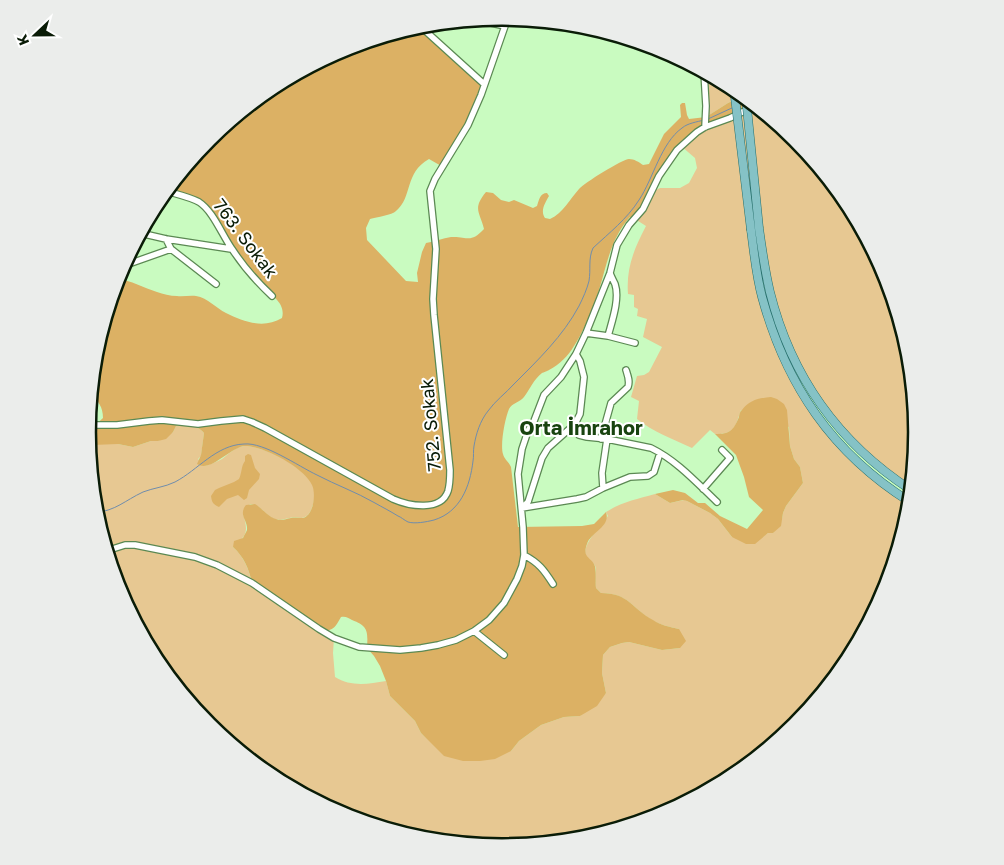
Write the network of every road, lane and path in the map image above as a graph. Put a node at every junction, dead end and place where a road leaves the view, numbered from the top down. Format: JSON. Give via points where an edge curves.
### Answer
{"nodes":[{"id":1,"x":505,"y":26,"type":"edge"},
{"id":2,"x":428,"y":33,"type":"edge"},
{"id":3,"x":705,"y":81,"type":"edge"},
{"id":4,"x":484,"y":84,"type":"junction"},
{"id":5,"x":736,"y":101,"type":"edge"},
{"id":6,"x":747,"y":108,"type":"edge"},
{"id":7,"x":748,"y":109,"type":"edge"},
{"id":8,"x":705,"y":127,"type":"junction"},
{"id":9,"x":174,"y":194,"type":"edge"},
{"id":10,"x":755,"y":229,"type":"junction"},
{"id":11,"x":147,"y":235,"type":"edge"},
{"id":12,"x":166,"y":239,"type":"junction"},
{"id":13,"x":171,"y":249,"type":"junction"},
{"id":14,"x":231,"y":249,"type":"junction"},
{"id":15,"x":134,"y":262,"type":"edge"},
{"id":16,"x":610,"y":273,"type":"junction"},
{"id":17,"x":216,"y":284,"type":"dead end"},
{"id":18,"x":272,"y":296,"type":"dead end"},
{"id":19,"x":586,"y":333,"type":"junction"},
{"id":20,"x":608,"y":336,"type":"junction"},
{"id":21,"x":635,"y":343,"type":"dead end"},
{"id":22,"x":576,"y":354,"type":"junction"},
{"id":23,"x":626,"y":370,"type":"dead end"},
{"id":24,"x":96,"y":425,"type":"edge"},
{"id":25,"x":573,"y":427,"type":"junction"},
{"id":26,"x":604,"y":439,"type":"junction"},
{"id":27,"x":722,"y":450,"type":"dead end"},
{"id":28,"x":660,"y":453,"type":"junction"},
{"id":29,"x":905,"y":486,"type":"edge"},
{"id":30,"x":603,"y":488,"type":"junction"},
{"id":31,"x":703,"y":489,"type":"junction"},
{"id":32,"x":903,"y":497,"type":"edge"},
{"id":33,"x":717,"y":502,"type":"dead end"},
{"id":34,"x":522,"y":508,"type":"junction"},
{"id":35,"x":113,"y":548,"type":"edge"},
{"id":36,"x":524,"y":555,"type":"junction"},
{"id":37,"x":553,"y":584,"type":"dead end"},
{"id":38,"x":474,"y":631,"type":"junction"},
{"id":39,"x":504,"y":655,"type":"dead end"}],
"edges":[{"from":1,"to":4,"type":"street","name":"752. Sokak"},
{"from":2,"to":4,"type":"street"},
{"from":3,"to":8,"type":"street"},
{"from":4,"to":24,"type":"street","name":"752. Sokak","via":[[468,125],[430,191],[436,249],[434,315],[450,470],[448,492],[441,500],[420,506],[406,504],[246,420],[198,424],[162,420]]},
{"from":5,"to":10,"type":"main road","bridge":true},
{"from":6,"to":10,"type":"main road","bridge":true},
{"from":7,"to":8,"type":"street"},
{"from":8,"to":16,"type":"street","via":[[686,142],[659,176],[643,209],[617,246]]},
{"from":9,"to":14,"type":"street","name":"763. Sokak","via":[[205,207]]},
{"from":10,"to":29,"type":"main road","via":[[770,294],[802,376],[844,435]]},
{"from":10,"to":32,"type":"main road","via":[[761,296],[781,354],[795,382],[837,442],[860,466]]},
{"from":11,"to":12,"type":"street"},
{"from":12,"to":13,"type":"street"},
{"from":12,"to":14,"type":"street"},
{"from":13,"to":15,"type":"street"},
{"from":13,"to":17,"type":"street"},
{"from":14,"to":18,"type":"street","name":"763. Sokak"},
{"from":16,"to":19,"type":"street"},
{"from":16,"to":20,"type":"street","via":[[616,286],[616,298]]},
{"from":19,"to":20,"type":"street"},
{"from":19,"to":22,"type":"street"},
{"from":20,"to":21,"type":"street"},
{"from":22,"to":25,"type":"street","via":[[584,377],[580,414]]},
{"from":22,"to":34,"type":"street","via":[[544,395],[525,440],[518,474]]},
{"from":23,"to":26,"type":"street","via":[[629,384],[610,402]]},
{"from":25,"to":26,"type":"street","via":[[578,435]]},
{"from":25,"to":34,"type":"street","via":[[548,448],[528,502]]},
{"from":26,"to":28,"type":"street"},
{"from":26,"to":30,"type":"street"},
{"from":27,"to":31,"type":"street","via":[[730,458]]},
{"from":28,"to":30,"type":"street","via":[[651,475],[630,477]]},
{"from":28,"to":31,"type":"street"},
{"from":30,"to":34,"type":"street","via":[[577,499]]},
{"from":31,"to":33,"type":"street"},
{"from":34,"to":36,"type":"street"},
{"from":35,"to":38,"type":"street","via":[[135,545],[195,557],[217,565],[334,638],[360,647],[421,648],[456,640]]},
{"from":36,"to":37,"type":"street","via":[[540,566]]},
{"from":36,"to":38,"type":"street","via":[[517,579],[504,602],[489,620]]},
{"from":38,"to":39,"type":"street"}]}
